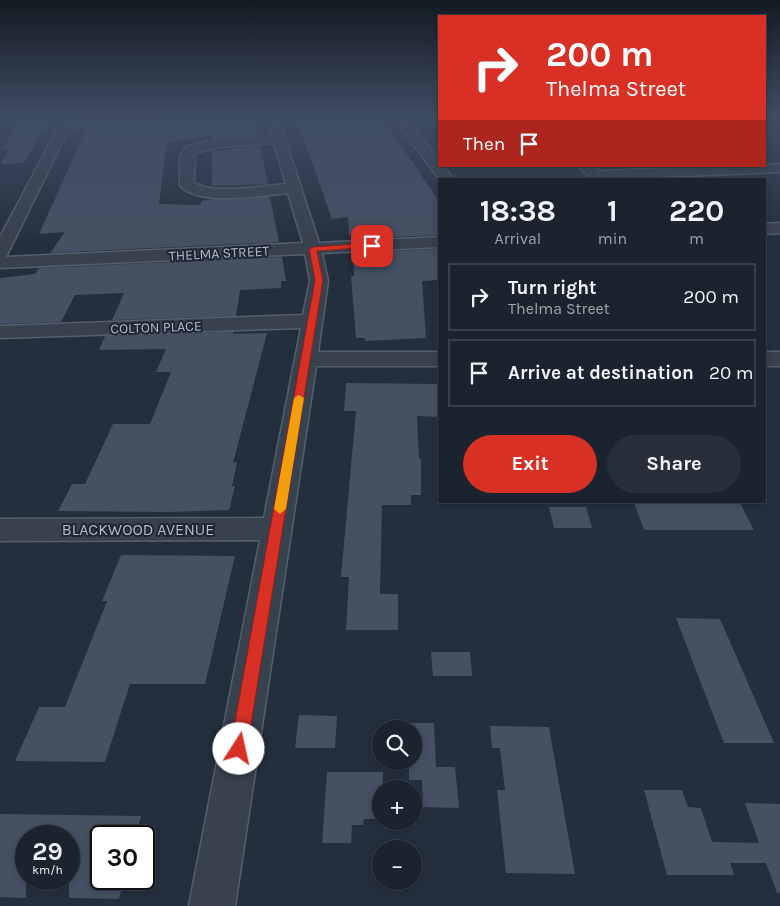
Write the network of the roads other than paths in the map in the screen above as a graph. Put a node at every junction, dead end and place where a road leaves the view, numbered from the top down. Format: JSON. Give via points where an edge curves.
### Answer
{"nodes":[{"id":1,"x":48,"y":159,"type":"edge"},
{"id":2,"x":187,"y":159,"type":"edge"},
{"id":3,"x":285,"y":159,"type":"edge"},
{"id":4,"x":431,"y":159,"type":"edge"},
{"id":5,"x":587,"y":167,"type":"edge"},
{"id":6,"x":780,"y":168,"type":"edge"},
{"id":7,"x":445,"y":178,"type":"edge"},
{"id":8,"x":294,"y":188,"type":"junction"},
{"id":9,"x":780,"y":228,"type":"edge"},
{"id":10,"x":766,"y":229,"type":"edge"},
{"id":11,"x":438,"y":242,"type":"edge"},
{"id":12,"x":313,"y":249,"type":"junction"},
{"id":13,"x":0,"y":254,"type":"edge"},
{"id":14,"x":0,"y":263,"type":"edge"},
{"id":15,"x":313,"y":321,"type":"junction"},
{"id":16,"x":0,"y":332,"type":"edge"},
{"id":17,"x":306,"y":359,"type":"junction"},
{"id":18,"x":438,"y":359,"type":"edge"},
{"id":19,"x":766,"y":359,"type":"edge"},
{"id":20,"x":780,"y":359,"type":"edge"},
{"id":21,"x":276,"y":529,"type":"junction"},
{"id":22,"x":0,"y":530,"type":"edge"},
{"id":23,"x":212,"y":906,"type":"edge"}],
"edges":[{"from":1,"to":13,"type":"street"},
{"from":2,"to":8,"type":"street","via":[[187,185],[191,190]]},
{"from":3,"to":8,"type":"street"},
{"from":4,"to":7,"type":"street"},
{"from":5,"to":6,"type":"street","via":[[596,175]]},
{"from":8,"to":12,"type":"street"},
{"from":9,"to":10,"type":"street"},
{"from":11,"to":12,"type":"street","name":"THELMA STREET"},
{"from":12,"to":14,"type":"street","name":"THELMA STREET"},
{"from":12,"to":15,"type":"street","via":[[319,280]]},
{"from":15,"to":16,"type":"street","name":"COLTON PLACE"},
{"from":15,"to":17,"type":"street"},
{"from":17,"to":18,"type":"street"},
{"from":17,"to":21,"type":"street"},
{"from":19,"to":20,"type":"street"},
{"from":21,"to":22,"type":"street","name":"BLACKWOOD AVENUE"},
{"from":21,"to":23,"type":"street"}]}
